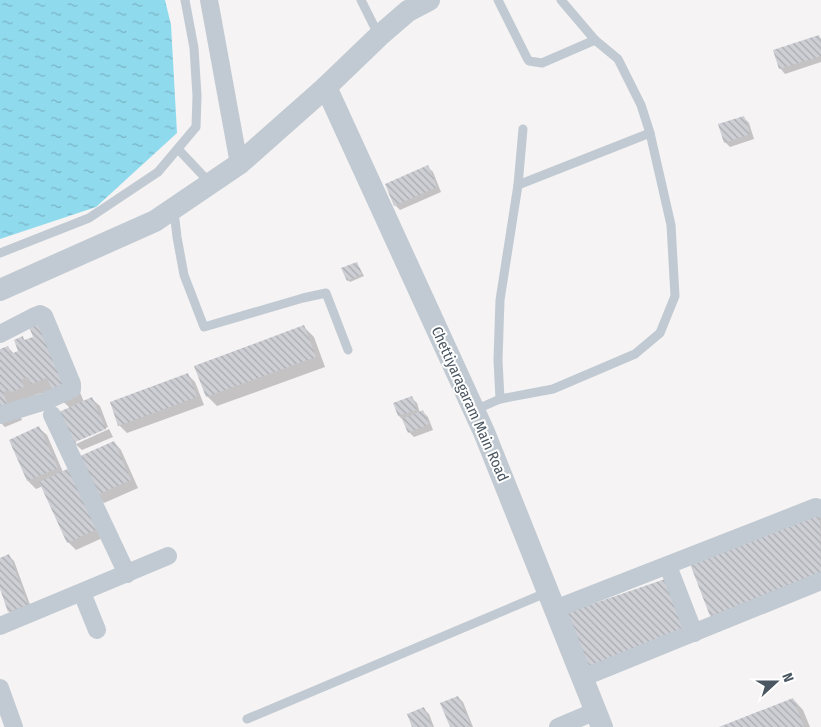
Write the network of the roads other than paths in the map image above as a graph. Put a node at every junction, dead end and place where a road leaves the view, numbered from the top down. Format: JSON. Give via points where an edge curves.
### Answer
{"nodes":[{"id":1,"x":185,"y":0,"type":"edge"},
{"id":2,"x":209,"y":0,"type":"edge"},
{"id":3,"x":361,"y":0,"type":"edge"},
{"id":4,"x":429,"y":0,"type":"edge"},
{"id":5,"x":498,"y":0,"type":"edge"},
{"id":6,"x":561,"y":0,"type":"edge"},
{"id":7,"x":379,"y":36,"type":"junction"},
{"id":8,"x":595,"y":40,"type":"junction"},
{"id":9,"x":326,"y":87,"type":"junction"},
{"id":10,"x":523,"y":129,"type":"dead end"},
{"id":11,"x":650,"y":133,"type":"junction"},
{"id":12,"x":178,"y":149,"type":"junction"},
{"id":13,"x":239,"y":164,"type":"junction"},
{"id":14,"x":210,"y":183,"type":"junction"},
{"id":15,"x":518,"y":185,"type":"junction"},
{"id":16,"x":173,"y":209,"type":"junction"},
{"id":17,"x":0,"y":254,"type":"edge"},
{"id":18,"x":0,"y":290,"type":"edge"},
{"id":19,"x":0,"y":334,"type":"edge"},
{"id":20,"x":348,"y":350,"type":"dead end"},
{"id":21,"x":500,"y":399,"type":"junction"},
{"id":22,"x":475,"y":410,"type":"junction"},
{"id":23,"x":0,"y":415,"type":"edge"},
{"id":24,"x":52,"y":415,"type":"dead end"},
{"id":25,"x":821,"y":510,"type":"edge"},
{"id":26,"x":168,"y":556,"type":"dead end"},
{"id":27,"x":668,"y":566,"type":"junction"},
{"id":28,"x":127,"y":574,"type":"junction"},
{"id":29,"x":821,"y":582,"type":"edge"},
{"id":30,"x":82,"y":593,"type":"junction"},
{"id":31,"x":551,"y":600,"type":"junction"},
{"id":32,"x":0,"y":626,"type":"edge"},
{"id":33,"x":97,"y":630,"type":"dead end"},
{"id":34,"x":694,"y":633,"type":"junction"},
{"id":35,"x":582,"y":678,"type":"junction"},
{"id":36,"x":0,"y":688,"type":"edge"},
{"id":37,"x":247,"y":719,"type":"dead end"},
{"id":38,"x":599,"y":719,"type":"edge"},
{"id":39,"x":14,"y":727,"type":"edge"},
{"id":40,"x":558,"y":727,"type":"edge"}],
"edges":[{"from":1,"to":12,"type":"lane","via":[[194,48],[196,128]]},
{"from":2,"to":13,"type":"street"},
{"from":3,"to":7,"type":"lane"},
{"from":4,"to":7,"type":"street","via":[[408,12]]},
{"from":5,"to":8,"type":"lane","via":[[529,61],[542,62]]},
{"from":6,"to":8,"type":"lane"},
{"from":7,"to":9,"type":"street"},
{"from":8,"to":11,"type":"lane","via":[[618,59],[641,105]]},
{"from":9,"to":13,"type":"street"},
{"from":9,"to":22,"type":"street","name":"Chettiyaragaram Main Road"},
{"from":10,"to":15,"type":"lane"},
{"from":11,"to":15,"type":"lane"},
{"from":11,"to":21,"type":"lane","via":[[671,225],[675,296],[660,333],[635,354],[553,389]]},
{"from":12,"to":14,"type":"lane"},
{"from":12,"to":17,"type":"lane","via":[[158,172],[89,218]]},
{"from":13,"to":14,"type":"street"},
{"from":14,"to":16,"type":"street"},
{"from":15,"to":21,"type":"lane","via":[[500,300]]},
{"from":16,"to":18,"type":"street","via":[[155,221]]},
{"from":16,"to":20,"type":"lane","via":[[184,275],[204,327],[326,293]]},
{"from":19,"to":23,"type":"street","via":[[35,316],[44,316],[72,384],[72,389],[67,392]]},
{"from":21,"to":22,"type":"lane"},
{"from":22,"to":31,"type":"street","name":"Chettiyaragaram Main Road"},
{"from":24,"to":28,"type":"street"},
{"from":25,"to":27,"type":"street","via":[[816,508]]},
{"from":26,"to":28,"type":"street"},
{"from":27,"to":31,"type":"street"},
{"from":27,"to":34,"type":"street"},
{"from":28,"to":30,"type":"street"},
{"from":29,"to":34,"type":"street"},
{"from":30,"to":32,"type":"street"},
{"from":30,"to":33,"type":"street"},
{"from":31,"to":35,"type":"street","name":"Chettiyaragaram Main Road"},
{"from":31,"to":37,"type":"lane"},
{"from":34,"to":35,"type":"street"},
{"from":35,"to":38,"type":"street","name":"Chettiyaragaram Main Road"},
{"from":36,"to":39,"type":"street"},
{"from":38,"to":40,"type":"street"}]}
